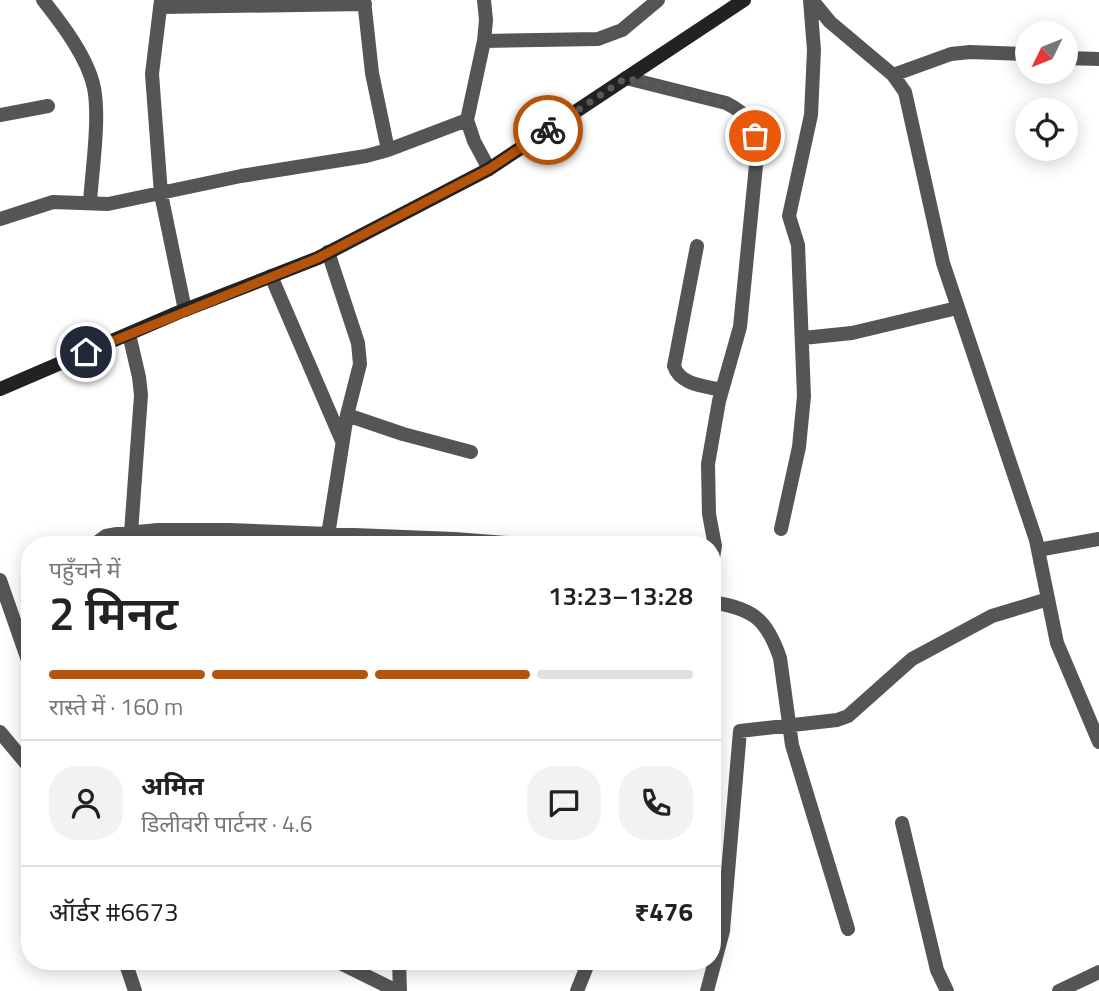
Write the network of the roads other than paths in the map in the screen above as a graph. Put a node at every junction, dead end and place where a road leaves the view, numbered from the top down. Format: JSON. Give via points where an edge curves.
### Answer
{"nodes":[{"id":1,"x":43,"y":0,"type":"edge"},
{"id":2,"x":484,"y":0,"type":"edge"},
{"id":3,"x":659,"y":0,"type":"edge"},
{"id":4,"x":744,"y":0,"type":"edge"},
{"id":5,"x":811,"y":0,"type":"edge"},
{"id":6,"x":365,"y":2,"type":"edge"},
{"id":7,"x":161,"y":3,"type":"edge"},
{"id":8,"x":484,"y":41,"type":"junction"},
{"id":9,"x":1015,"y":54,"type":"edge"},
{"id":10,"x":1078,"y":58,"type":"edge"},
{"id":11,"x":1099,"y":59,"type":"edge"},
{"id":12,"x":893,"y":75,"type":"junction"},
{"id":13,"x":626,"y":78,"type":"junction"},
{"id":14,"x":48,"y":106,"type":"dead end"},
{"id":15,"x":0,"y":116,"type":"edge"},
{"id":16,"x":467,"y":120,"type":"junction"},
{"id":17,"x":388,"y":150,"type":"junction"},
{"id":18,"x":489,"y":169,"type":"junction"},
{"id":19,"x":161,"y":194,"type":"junction"},
{"id":20,"x":90,"y":202,"type":"junction"},
{"id":21,"x":0,"y":219,"type":"edge"},
{"id":22,"x":697,"y":246,"type":"dead end"},
{"id":23,"x":328,"y":252,"type":"junction"},
{"id":24,"x":271,"y":276,"type":"junction"},
{"id":25,"x":957,"y":308,"type":"junction"},
{"id":26,"x":185,"y":310,"type":"junction"},
{"id":27,"x":129,"y":334,"type":"junction"},
{"id":28,"x":803,"y":338,"type":"junction"},
{"id":29,"x":0,"y":389,"type":"edge"},
{"id":30,"x":722,"y":390,"type":"junction"},
{"id":31,"x":347,"y":415,"type":"junction"},
{"id":32,"x":342,"y":443,"type":"junction"},
{"id":33,"x":471,"y":452,"type":"dead end"},
{"id":34,"x":781,"y":529,"type":"dead end"},
{"id":35,"x":131,"y":533,"type":"junction"},
{"id":36,"x":328,"y":535,"type":"junction"},
{"id":37,"x":106,"y":536,"type":"edge"},
{"id":38,"x":360,"y":536,"type":"edge"},
{"id":39,"x":713,"y":536,"type":"edge"},
{"id":40,"x":1099,"y":539,"type":"edge"},
{"id":41,"x":1038,"y":550,"type":"junction"},
{"id":42,"x":0,"y":580,"type":"edge"},
{"id":43,"x":1048,"y":599,"type":"junction"},
{"id":44,"x":721,"y":604,"type":"edge"},
{"id":45,"x":21,"y":640,"type":"edge"},
{"id":46,"x":788,"y":725,"type":"junction"},
{"id":47,"x":0,"y":732,"type":"edge"},
{"id":48,"x":1099,"y":742,"type":"edge"},
{"id":49,"x":21,"y":757,"type":"edge"},
{"id":50,"x":902,"y":823,"type":"dead end"},
{"id":51,"x":848,"y":929,"type":"dead end"},
{"id":52,"x":721,"y":938,"type":"edge"},
{"id":53,"x":128,"y":970,"type":"edge"},
{"id":54,"x":355,"y":970,"type":"edge"},
{"id":55,"x":399,"y":970,"type":"edge"},
{"id":56,"x":586,"y":970,"type":"edge"},
{"id":57,"x":713,"y":970,"type":"edge"},
{"id":58,"x":1099,"y":972,"type":"edge"},
{"id":59,"x":135,"y":991,"type":"edge"},
{"id":60,"x":398,"y":991,"type":"edge"},
{"id":61,"x":578,"y":991,"type":"edge"},
{"id":62,"x":707,"y":991,"type":"edge"},
{"id":63,"x":947,"y":991,"type":"edge"},
{"id":64,"x":1059,"y":991,"type":"edge"}],
"edges":[{"from":1,"to":20,"type":"street","via":[[69,34],[94,88]]},
{"from":2,"to":8,"type":"street"},
{"from":3,"to":8,"type":"street","via":[[622,30],[598,39]]},
{"from":4,"to":13,"type":"street"},
{"from":5,"to":12,"type":"street"},
{"from":5,"to":28,"type":"street","via":[[811,115],[789,216],[798,245]]},
{"from":6,"to":7,"type":"street"},
{"from":6,"to":17,"type":"street","via":[[372,73]]},
{"from":7,"to":19,"type":"street","via":[[152,74]]},
{"from":8,"to":16,"type":"street"},
{"from":9,"to":12,"type":"street","via":[[951,54]]},
{"from":10,"to":11,"type":"street"},
{"from":12,"to":25,"type":"street","via":[[905,92]]},
{"from":13,"to":18,"type":"street"},
{"from":13,"to":30,"type":"street","via":[[726,103],[749,120],[758,145],[740,327]]},
{"from":14,"to":15,"type":"street"},
{"from":16,"to":17,"type":"street"},
{"from":16,"to":18,"type":"street"},
{"from":17,"to":19,"type":"street"},
{"from":18,"to":23,"type":"street"},
{"from":19,"to":20,"type":"street","via":[[108,204]]},
{"from":19,"to":26,"type":"street"},
{"from":20,"to":21,"type":"street","via":[[53,202]]},
{"from":22,"to":30,"type":"street","via":[[674,366],[683,379]]},
{"from":23,"to":24,"type":"street"},
{"from":23,"to":31,"type":"street","via":[[360,352]]},
{"from":24,"to":26,"type":"street"},
{"from":24,"to":32,"type":"street"},
{"from":25,"to":28,"type":"street","via":[[852,333]]},
{"from":25,"to":41,"type":"street"},
{"from":26,"to":27,"type":"street"},
{"from":27,"to":29,"type":"street"},
{"from":27,"to":35,"type":"street","via":[[141,395]]},
{"from":28,"to":34,"type":"street","via":[[800,447]]},
{"from":30,"to":39,"type":"street","via":[[708,464]]},
{"from":31,"to":32,"type":"street"},
{"from":31,"to":33,"type":"street"},
{"from":32,"to":36,"type":"street"},
{"from":35,"to":36,"type":"street","via":[[229,530]]},
{"from":35,"to":37,"type":"street"},
{"from":36,"to":38,"type":"street"},
{"from":40,"to":41,"type":"street"},
{"from":41,"to":43,"type":"street"},
{"from":42,"to":45,"type":"street"},
{"from":43,"to":46,"type":"street","via":[[992,617],[912,659],[848,716]]},
{"from":43,"to":48,"type":"street","via":[[1057,643]]},
{"from":44,"to":46,"type":"street","via":[[750,611],[769,633],[780,658]]},
{"from":46,"to":51,"type":"street"},
{"from":46,"to":52,"type":"street","via":[[740,731]]},
{"from":47,"to":49,"type":"street"},
{"from":50,"to":63,"type":"street","via":[[937,970]]},
{"from":53,"to":59,"type":"street"},
{"from":54,"to":60,"type":"street"},
{"from":55,"to":60,"type":"street"},
{"from":56,"to":61,"type":"street"},
{"from":57,"to":62,"type":"street"},
{"from":58,"to":64,"type":"street"}]}
